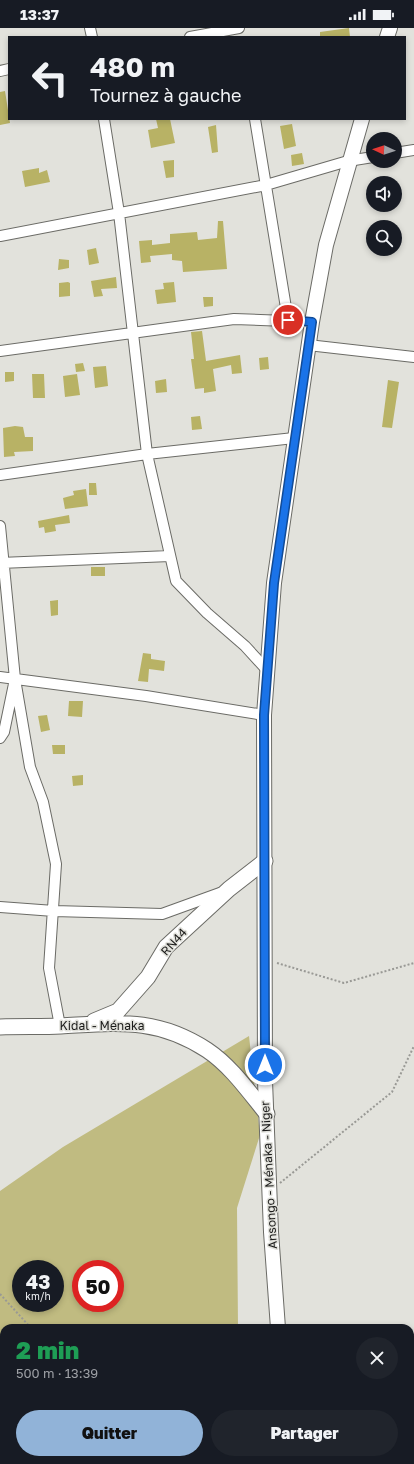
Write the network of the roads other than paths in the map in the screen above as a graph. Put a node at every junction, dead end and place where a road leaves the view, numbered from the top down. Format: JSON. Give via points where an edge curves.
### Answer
{"nodes":[{"id":1,"x":239,"y":28,"type":"edge"},
{"id":2,"x":195,"y":36,"type":"edge"},
{"id":3,"x":104,"y":120,"type":"edge"},
{"id":4,"x":255,"y":120,"type":"edge"},
{"id":5,"x":362,"y":120,"type":"edge"},
{"id":6,"x":414,"y":150,"type":"edge"},
{"id":7,"x":402,"y":152,"type":"edge"},
{"id":8,"x":366,"y":158,"type":"edge"},
{"id":9,"x":348,"y":161,"type":"junction"},
{"id":10,"x":266,"y":185,"type":"junction"},
{"id":11,"x":119,"y":213,"type":"junction"},
{"id":12,"x":0,"y":236,"type":"edge"},
{"id":13,"x":288,"y":320,"type":"junction"},
{"id":14,"x":312,"y":322,"type":"junction"},
{"id":15,"x":133,"y":333,"type":"junction"},
{"id":16,"x":308,"y":345,"type":"junction"},
{"id":17,"x":0,"y":351,"type":"edge"},
{"id":18,"x":414,"y":356,"type":"edge"},
{"id":19,"x":294,"y":438,"type":"junction"},
{"id":20,"x":147,"y":454,"type":"junction"},
{"id":21,"x":0,"y":474,"type":"edge"},
{"id":22,"x":0,"y":526,"type":"edge"},
{"id":23,"x":170,"y":556,"type":"junction"},
{"id":24,"x":2,"y":563,"type":"edge"},
{"id":25,"x":268,"y":670,"type":"junction"},
{"id":26,"x":0,"y":677,"type":"edge"},
{"id":27,"x":15,"y":679,"type":"junction"},
{"id":28,"x":264,"y":715,"type":"junction"},
{"id":29,"x":0,"y":738,"type":"edge"},
{"id":30,"x":265,"y":861,"type":"junction"},
{"id":31,"x":229,"y":889,"type":"junction"},
{"id":32,"x":0,"y":907,"type":"edge"},
{"id":33,"x":54,"y":911,"type":"junction"},
{"id":34,"x":88,"y":1024,"type":"junction"},
{"id":35,"x":60,"y":1026,"type":"junction"},
{"id":36,"x":0,"y":1027,"type":"edge"},
{"id":37,"x":267,"y":1114,"type":"junction"},
{"id":38,"x":278,"y":1324,"type":"edge"}],
"edges":[{"from":1,"to":2,"type":"street"},
{"from":3,"to":11,"type":"street"},
{"from":4,"to":10,"type":"street"},
{"from":5,"to":9,"type":"main road","name":"Ansongo - Ménaka - Niger"},
{"from":6,"to":7,"type":"street"},
{"from":8,"to":9,"type":"street"},
{"from":9,"to":10,"type":"street"},
{"from":9,"to":14,"type":"main road","name":"Ansongo - Ménaka - Niger","via":[[326,245]]},
{"from":10,"to":11,"type":"street"},
{"from":10,"to":13,"type":"street"},
{"from":11,"to":12,"type":"street"},
{"from":11,"to":15,"type":"street"},
{"from":13,"to":14,"type":"street"},
{"from":13,"to":15,"type":"street","via":[[234,319]]},
{"from":14,"to":16,"type":"main road","name":"Ansongo - Ménaka - Niger"},
{"from":15,"to":17,"type":"street"},
{"from":15,"to":20,"type":"street"},
{"from":16,"to":18,"type":"street"},
{"from":16,"to":19,"type":"main road","name":"Ansongo - Ménaka - Niger"},
{"from":19,"to":20,"type":"street"},
{"from":19,"to":25,"type":"main road","name":"Ansongo - Ménaka - Niger","via":[[274,583]]},
{"from":20,"to":21,"type":"street"},
{"from":20,"to":23,"type":"street"},
{"from":22,"to":24,"type":"street"},
{"from":23,"to":24,"type":"street"},
{"from":23,"to":25,"type":"street","via":[[176,581]]},
{"from":24,"to":27,"type":"street"},
{"from":25,"to":28,"type":"main road","name":"Ansongo - Ménaka - Niger"},
{"from":26,"to":27,"type":"street"},
{"from":27,"to":28,"type":"street"},
{"from":27,"to":29,"type":"street","via":[[4,732]]},
{"from":27,"to":33,"type":"street","via":[[30,767],[43,802],[56,864]]},
{"from":28,"to":30,"type":"main road","name":"Ansongo - Ménaka - Niger"},
{"from":30,"to":31,"type":"main road","name":"RN44"},
{"from":30,"to":37,"type":"main road","name":"Ansongo - Ménaka - Niger"},
{"from":31,"to":33,"type":"street","via":[[162,914]]},
{"from":31,"to":34,"type":"main road","name":"RN44","via":[[166,947],[148,977],[118,1011]]},
{"from":32,"to":33,"type":"street"},
{"from":33,"to":35,"type":"street","via":[[50,968]]},
{"from":34,"to":35,"type":"main road","name":"Kidal - Ménaka"},
{"from":34,"to":37,"type":"main road","name":"Kidal - Ménaka","via":[[142,1024],[175,1032],[207,1050],[231,1071]]},
{"from":35,"to":36,"type":"main road","name":"Kidal - Ménaka"},
{"from":37,"to":38,"type":"main road","name":"Ansongo - Ménaka - Niger"}]}
